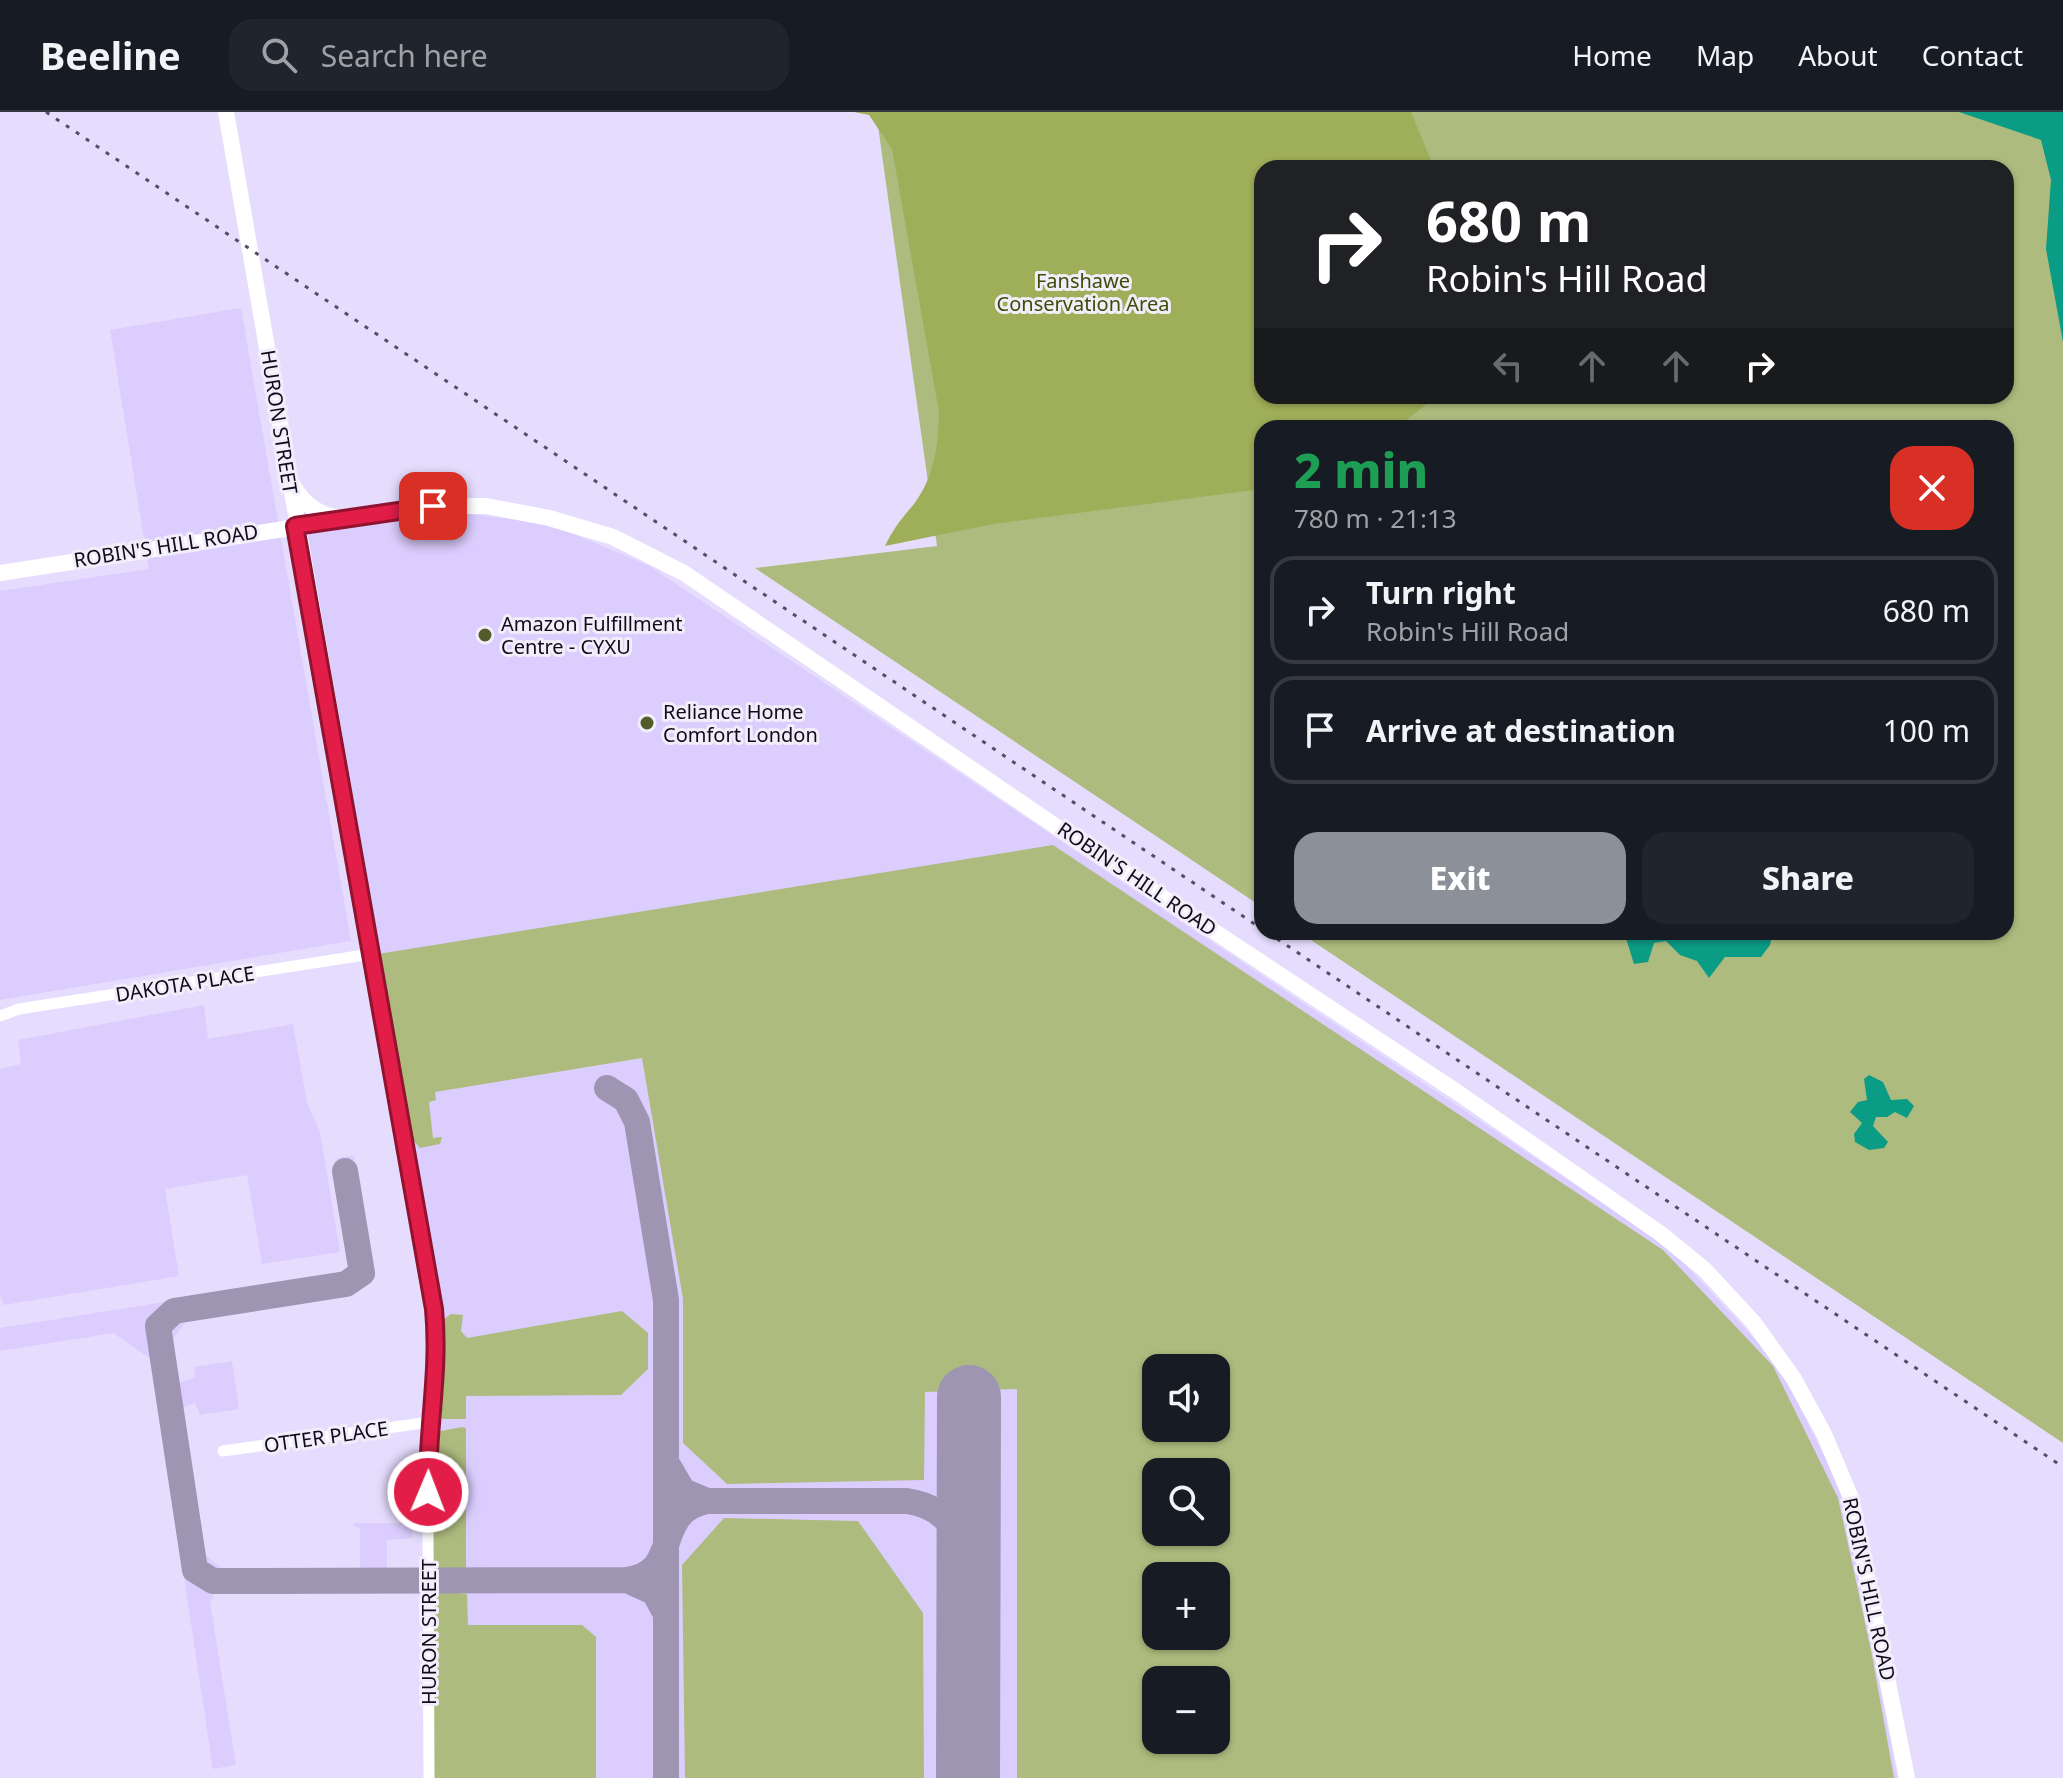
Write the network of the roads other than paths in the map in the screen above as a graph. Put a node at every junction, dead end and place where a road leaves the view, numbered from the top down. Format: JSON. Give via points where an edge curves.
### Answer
{"nodes":[{"id":1,"x":226,"y":112,"type":"edge"},
{"id":2,"x":287,"y":474,"type":"junction"},
{"id":3,"x":346,"y":518,"type":"junction"},
{"id":4,"x":295,"y":526,"type":"junction"},
{"id":5,"x":0,"y":573,"type":"edge"},
{"id":6,"x":371,"y":954,"type":"junction"},
{"id":7,"x":0,"y":1016,"type":"edge"},
{"id":8,"x":430,"y":1422,"type":"junction"},
{"id":9,"x":223,"y":1451,"type":"dead end"},
{"id":10,"x":428,"y":1520,"type":"joint"},
{"id":11,"x":429,"y":1778,"type":"edge"},
{"id":12,"x":1907,"y":1778,"type":"edge"}],
"edges":[{"from":1,"to":2,"type":"main road","name":"HURON STREET"},
{"from":2,"to":3,"type":"main road","via":[[310,507]]},
{"from":2,"to":4,"type":"main road","name":"HURON STREET"},
{"from":3,"to":4,"type":"main road","name":"ROBIN'S HILL ROAD"},
{"from":3,"to":12,"type":"main road","name":"ROBIN'S HILL ROAD","via":[[433,506],[486,506],[613,537],[684,573],[1661,1234],[1705,1270],[1754,1323],[1824,1434],[1851,1498]]},
{"from":4,"to":5,"type":"main road","name":"ROBIN'S HILL ROAD"},
{"from":4,"to":6,"type":"main road","name":"HURON STREET"},
{"from":6,"to":7,"type":"street","name":"DAKOTA PLACE"},
{"from":6,"to":8,"type":"main road","name":"HURON STREET","via":[[434,1309],[438,1366]]},
{"from":8,"to":9,"type":"street","name":"OTTER PLACE"},
{"from":8,"to":10,"type":"main road","name":"HURON STREET"},
{"from":10,"to":11,"type":"street","name":"HURON STREET"}]}
